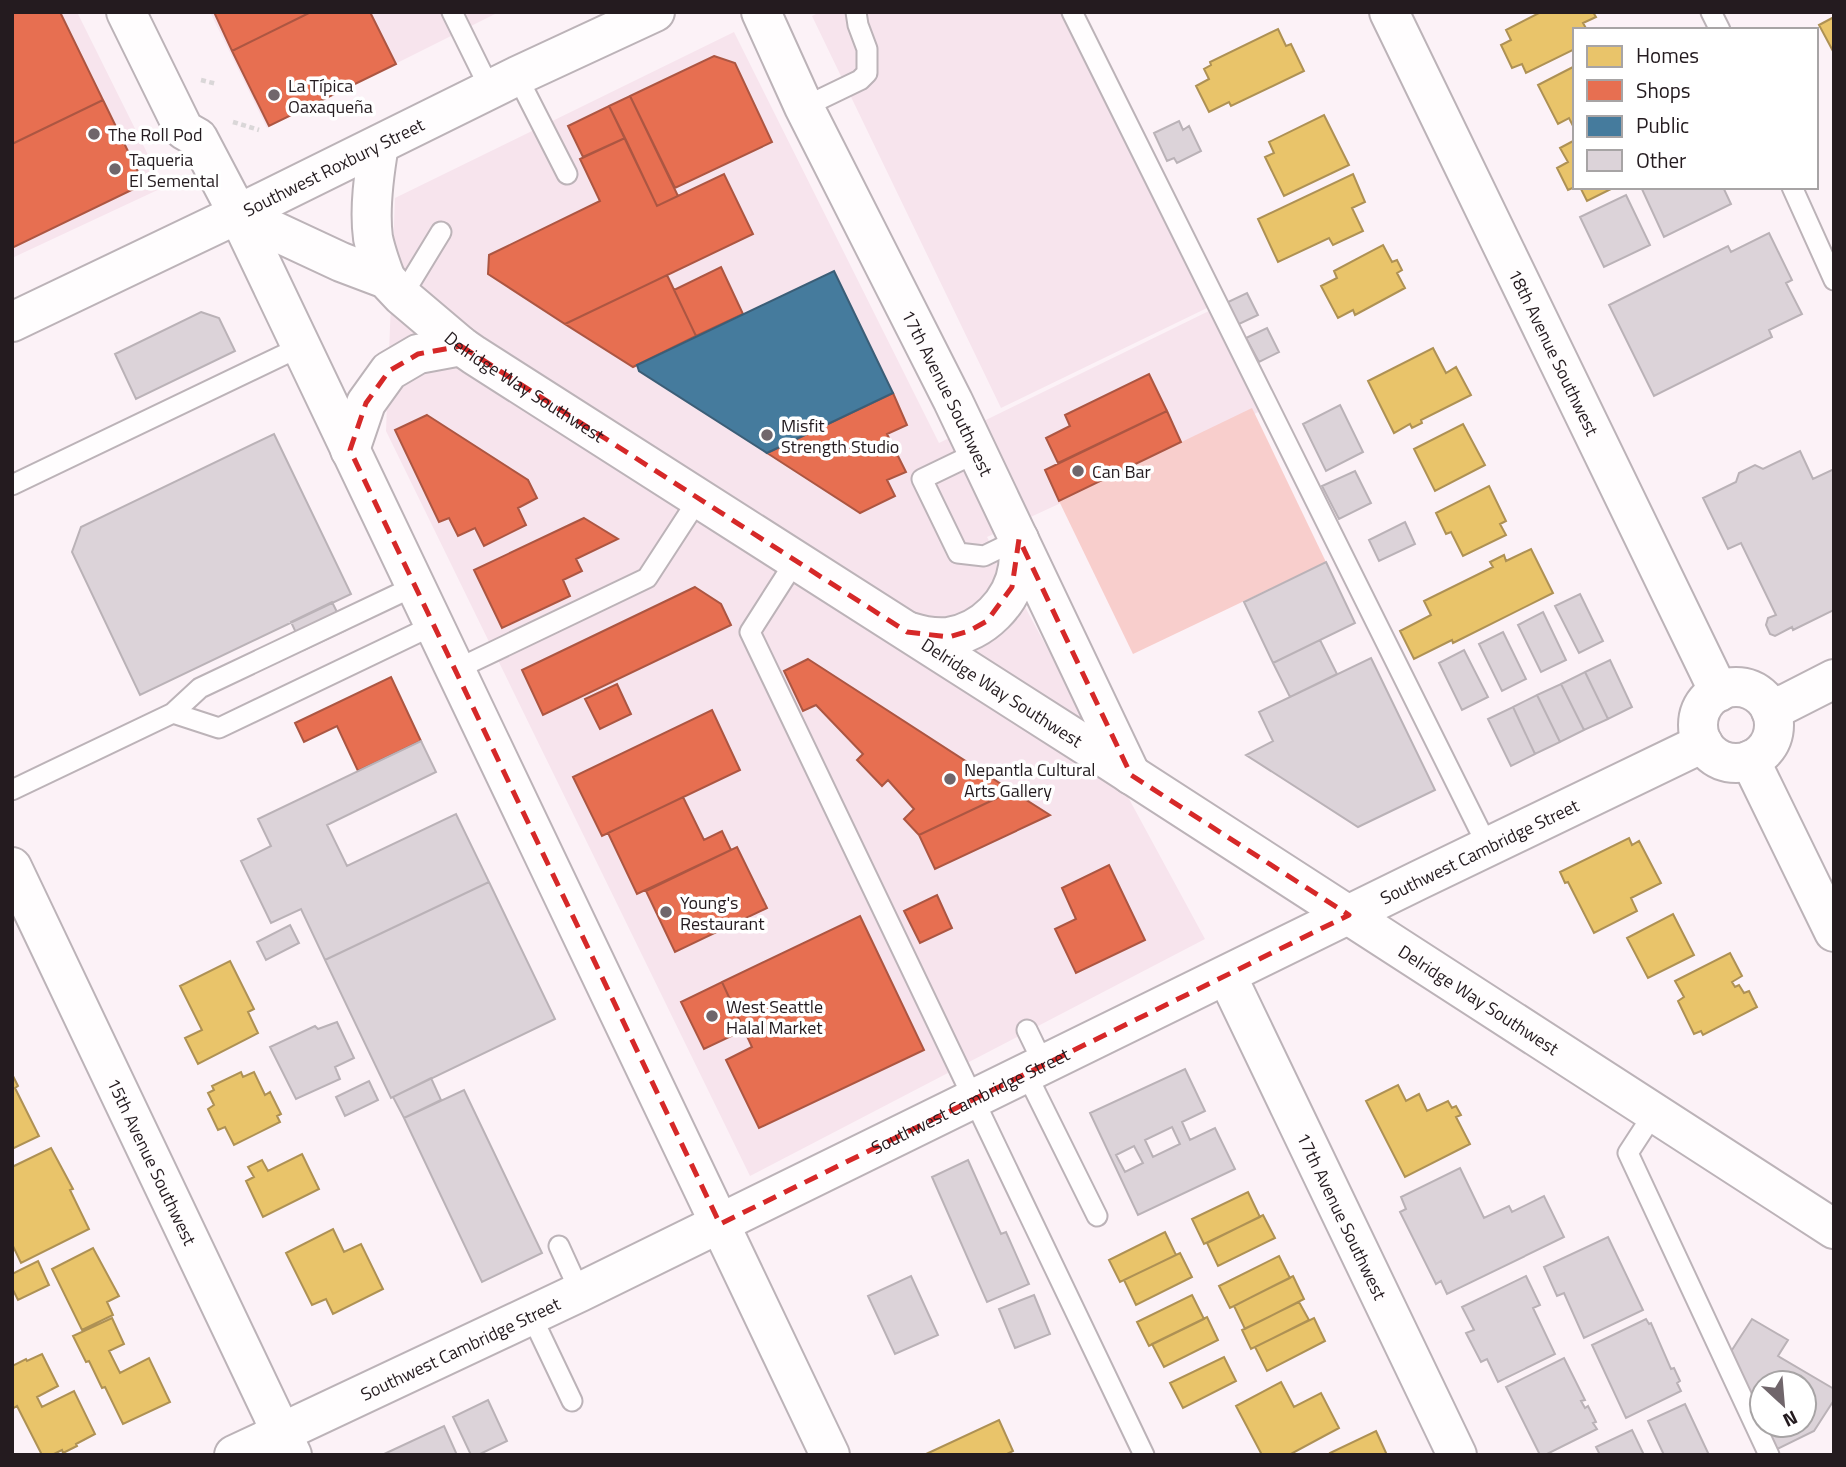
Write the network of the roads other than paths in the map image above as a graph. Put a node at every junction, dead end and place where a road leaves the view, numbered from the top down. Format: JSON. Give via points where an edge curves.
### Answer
{"nodes":[{"id":1,"x":126,"y":12,"type":"edge"},
{"id":2,"x":151,"y":12,"type":"edge"},
{"id":3,"x":452,"y":12,"type":"edge"},
{"id":4,"x":761,"y":12,"type":"edge"},
{"id":5,"x":856,"y":12,"type":"edge"},
{"id":6,"x":1073,"y":12,"type":"edge"},
{"id":7,"x":1390,"y":12,"type":"edge"},
{"id":8,"x":1711,"y":12,"type":"edge"},
{"id":9,"x":639,"y":16,"type":"edge"},
{"id":10,"x":1719,"y":28,"type":"edge"},
{"id":11,"x":504,"y":83,"type":"junction"},
{"id":12,"x":804,"y":107,"type":"junction"},
{"id":13,"x":210,"y":128,"type":"junction"},
{"id":14,"x":379,"y":145,"type":"junction"},
{"id":15,"x":567,"y":174,"type":"dead end"},
{"id":16,"x":1793,"y":189,"type":"edge"},
{"id":17,"x":238,"y":214,"type":"junction"},
{"id":18,"x":441,"y":232,"type":"dead end"},
{"id":19,"x":1834,"y":280,"type":"edge"},
{"id":20,"x":394,"y":288,"type":"junction"},
{"id":21,"x":12,"y":322,"type":"edge"},
{"id":22,"x":461,"y":346,"type":"junction"},
{"id":23,"x":300,"y":347,"type":"junction"},
{"id":24,"x":350,"y":450,"type":"junction"},
{"id":25,"x":978,"y":452,"type":"junction"},
{"id":26,"x":12,"y":485,"type":"edge"},
{"id":27,"x":699,"y":498,"type":"junction"},
{"id":28,"x":1019,"y":539,"type":"junction"},
{"id":29,"x":796,"y":560,"type":"junction"},
{"id":30,"x":415,"y":586,"type":"junction"},
{"id":31,"x":434,"y":625,"type":"junction"},
{"id":32,"x":907,"y":632,"type":"junction"},
{"id":33,"x":455,"y":670,"type":"junction"},
{"id":34,"x":1834,"y":679,"type":"edge"},
{"id":35,"x":1719,"y":692,"type":"junction"},
{"id":36,"x":1771,"y":711,"type":"junction"},
{"id":37,"x":173,"y":713,"type":"junction"},
{"id":38,"x":1703,"y":743,"type":"junction"},
{"id":39,"x":1750,"y":760,"type":"junction"},
{"id":40,"x":1131,"y":775,"type":"junction"},
{"id":41,"x":12,"y":790,"type":"edge"},
{"id":42,"x":1488,"y":847,"type":"junction"},
{"id":43,"x":12,"y":867,"type":"edge"},
{"id":44,"x":1349,"y":915,"type":"junction"},
{"id":45,"x":1834,"y":933,"type":"edge"},
{"id":46,"x":1227,"y":975,"type":"junction"},
{"id":47,"x":1027,"y":1030,"type":"dead end"},
{"id":48,"x":1035,"y":1069,"type":"junction"},
{"id":49,"x":974,"y":1099,"type":"junction"},
{"id":50,"x":1654,"y":1113,"type":"junction"},
{"id":51,"x":1097,"y":1216,"type":"dead end"},
{"id":52,"x":720,"y":1224,"type":"junction"},
{"id":53,"x":1834,"y":1229,"type":"edge"},
{"id":54,"x":559,"y":1245,"type":"dead end"},
{"id":55,"x":580,"y":1292,"type":"junction"},
{"id":56,"x":531,"y":1315,"type":"junction"},
{"id":57,"x":572,"y":1401,"type":"dead end"},
{"id":58,"x":286,"y":1443,"type":"edge"},
{"id":59,"x":234,"y":1455,"type":"edge"},
{"id":60,"x":830,"y":1455,"type":"edge"},
{"id":61,"x":1144,"y":1455,"type":"edge"},
{"id":62,"x":1457,"y":1455,"type":"edge"},
{"id":63,"x":1769,"y":1455,"type":"edge"}],
"edges":[{"from":1,"to":13,"type":"street","via":[[184,130]]},
{"from":2,"to":13,"type":"street"},
{"from":3,"to":11,"type":"lane"},
{"from":4,"to":12,"type":"street","name":"17th Avenue Southwest"},
{"from":5,"to":12,"type":"lane","via":[[867,49],[867,73]]},
{"from":6,"to":42,"type":"lane"},
{"from":7,"to":35,"type":"street","name":"18th Avenue Southwest"},
{"from":8,"to":10,"type":"lane"},
{"from":9,"to":11,"type":"street","name":"Southwest Roxbury Street"},
{"from":11,"to":14,"type":"street","name":"Southwest Roxbury Street"},
{"from":11,"to":15,"type":"lane"},
{"from":12,"to":25,"type":"street","name":"17th Avenue Southwest"},
{"from":13,"to":17,"type":"street"},
{"from":14,"to":17,"type":"street","name":"Southwest Roxbury Street"},
{"from":14,"to":20,"type":"street","via":[[373,236],[379,262]]},
{"from":16,"to":19,"type":"lane"},
{"from":17,"to":20,"type":"street","name":"Delridge Way Southwest"},
{"from":17,"to":21,"type":"street","name":"Southwest Roxbury Street"},
{"from":17,"to":23,"type":"street"},
{"from":18,"to":20,"type":"lane"},
{"from":20,"to":22,"type":"street","name":"Delridge Way Southwest"},
{"from":22,"to":24,"type":"street","via":[[418,354],[389,371],[366,403]]},
{"from":22,"to":27,"type":"street","name":"Delridge Way Southwest"},
{"from":23,"to":24,"type":"street"},
{"from":23,"to":26,"type":"lane"},
{"from":24,"to":30,"type":"street"},
{"from":25,"to":28,"type":"street","name":"17th Avenue Southwest"},
{"from":25,"to":28,"type":"lane","via":[[922,479],[958,553],[984,556]]},
{"from":27,"to":29,"type":"street","name":"Delridge Way Southwest"},
{"from":27,"to":33,"type":"lane","via":[[648,578]]},
{"from":28,"to":32,"type":"street","via":[[1012,587],[987,621],[949,637]]},
{"from":28,"to":40,"type":"street","name":"17th Avenue Southwest"},
{"from":29,"to":32,"type":"street","name":"Delridge Way Southwest"},
{"from":29,"to":49,"type":"lane","via":[[750,632]]},
{"from":30,"to":31,"type":"street"},
{"from":30,"to":37,"type":"lane","via":[[200,688]]},
{"from":31,"to":33,"type":"street"},
{"from":31,"to":37,"type":"lane","via":[[219,728]]},
{"from":32,"to":40,"type":"street","name":"Delridge Way Southwest"},
{"from":33,"to":52,"type":"street"},
{"from":34,"to":36,"type":"street"},
{"from":35,"to":36,"type":"street","via":[[1739,687],[1752,691]]},
{"from":35,"to":38,"type":"street","via":[[1704,704],[1699,716]]},
{"from":36,"to":39,"type":"street","via":[[1773,734],[1760,755]]},
{"from":37,"to":41,"type":"lane"},
{"from":38,"to":39,"type":"street","via":[[1726,762]]},
{"from":38,"to":42,"type":"street","name":"Southwest Cambridge Street"},
{"from":39,"to":45,"type":"street"},
{"from":40,"to":44,"type":"street","name":"Delridge Way Southwest"},
{"from":42,"to":44,"type":"street","name":"Southwest Cambridge Street"},
{"from":43,"to":58,"type":"street","name":"15th Avenue Southwest"},
{"from":44,"to":46,"type":"street","name":"Southwest Cambridge Street"},
{"from":44,"to":50,"type":"street","name":"Delridge Way Southwest"},
{"from":46,"to":48,"type":"street","name":"Southwest Cambridge Street"},
{"from":46,"to":62,"type":"street","name":"17th Avenue Southwest"},
{"from":47,"to":48,"type":"lane"},
{"from":48,"to":49,"type":"street","name":"Southwest Cambridge Street"},
{"from":48,"to":51,"type":"lane"},
{"from":49,"to":52,"type":"street","name":"Southwest Cambridge Street"},
{"from":49,"to":61,"type":"lane"},
{"from":50,"to":53,"type":"street","name":"Delridge Way Southwest"},
{"from":50,"to":63,"type":"lane","via":[[1628,1153]]},
{"from":52,"to":55,"type":"street","name":"Southwest Cambridge Street"},
{"from":52,"to":60,"type":"street"},
{"from":54,"to":55,"type":"lane"},
{"from":55,"to":56,"type":"street","name":"Southwest Cambridge Street"},
{"from":56,"to":57,"type":"lane"},
{"from":56,"to":58,"type":"street","name":"Southwest Cambridge Street"},
{"from":58,"to":59,"type":"street","name":"Southwest Cambridge Street"}]}
